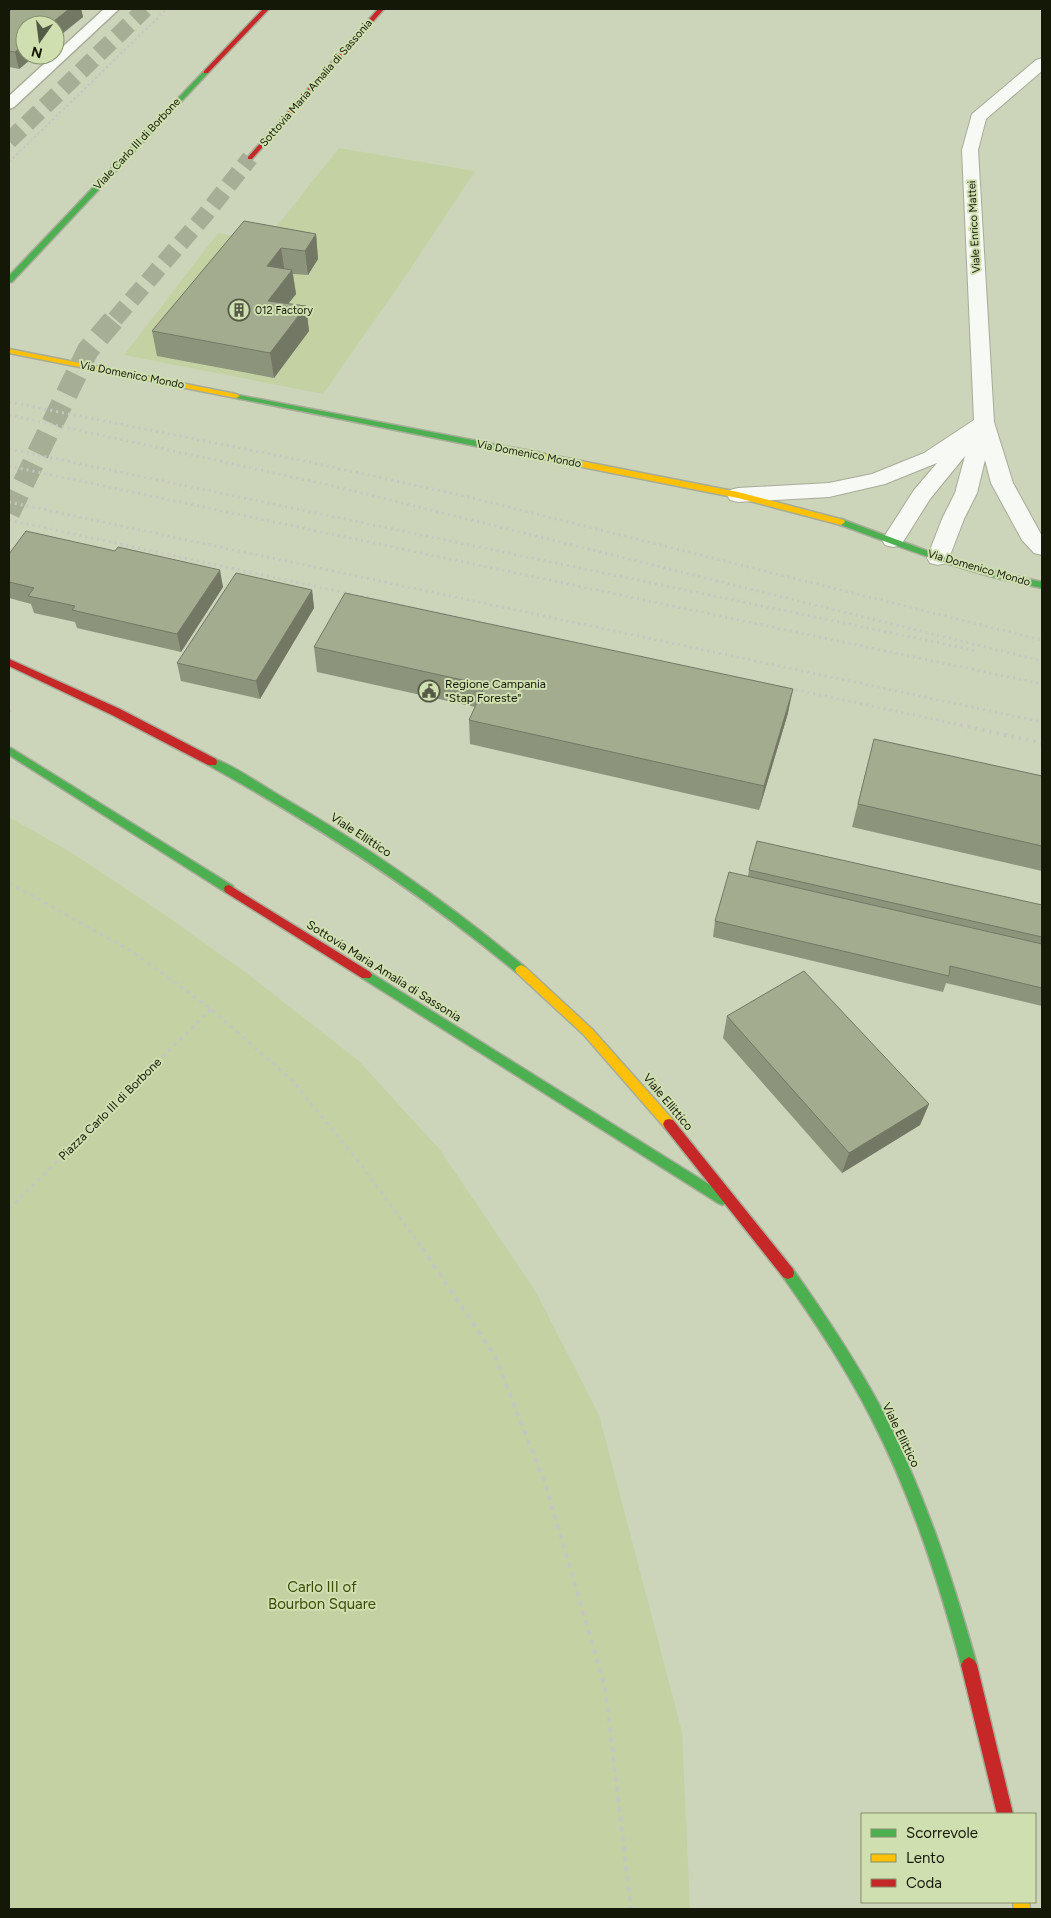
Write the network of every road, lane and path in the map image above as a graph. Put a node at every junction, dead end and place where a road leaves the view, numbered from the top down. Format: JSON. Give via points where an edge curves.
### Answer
{"nodes":[{"id":1,"x":112,"y":9,"type":"edge"},
{"id":2,"x":167,"y":9,"type":"edge"},
{"id":3,"x":266,"y":9,"type":"edge"},
{"id":4,"x":381,"y":9,"type":"edge"},
{"id":5,"x":1042,"y":63,"type":"edge"},
{"id":6,"x":9,"y":104,"type":"edge"},
{"id":7,"x":250,"y":158,"type":"tunnel mouth"},
{"id":8,"x":9,"y":162,"type":"edge"},
{"id":9,"x":9,"y":280,"type":"edge"},
{"id":10,"x":9,"y":351,"type":"edge"},
{"id":11,"x":984,"y":422,"type":"junction"},
{"id":12,"x":738,"y":495,"type":"junction"},
{"id":13,"x":893,"y":540,"type":"junction"},
{"id":14,"x":1042,"y":548,"type":"edge"},
{"id":15,"x":938,"y":558,"type":"junction"},
{"id":16,"x":1042,"y":585,"type":"edge"},
{"id":17,"x":9,"y":662,"type":"edge"},
{"id":18,"x":13,"y":708,"type":"dead end"},
{"id":19,"x":9,"y":712,"type":"edge"},
{"id":20,"x":11,"y":752,"type":"dead end"},
{"id":21,"x":9,"y":883,"type":"edge"},
{"id":22,"x":211,"y":1009,"type":"junction"},
{"id":23,"x":9,"y":1209,"type":"edge"},
{"id":24,"x":742,"y":1212,"type":"junction"},
{"id":25,"x":1005,"y":1813,"type":"edge"},
{"id":26,"x":631,"y":1909,"type":"edge"}],
"edges":[{"from":1,"to":6,"type":"lane"},
{"from":2,"to":8,"type":"path"},
{"from":3,"to":9,"type":"main road","name":"Viale Carlo III di Borbone"},
{"from":4,"to":7,"type":"main road","name":"Sottovia Maria Amalia di Sassonia"},
{"from":5,"to":11,"type":"street","name":"Viale Enrico Mattei","via":[[978,118],[970,150]]},
{"from":10,"to":12,"type":"main road","name":"Via Domenico Mondo"},
{"from":11,"to":12,"type":"street","via":[[931,458],[878,479],[829,490]]},
{"from":11,"to":13,"type":"street","via":[[938,473]]},
{"from":11,"to":14,"type":"street","name":"Viale Enrico Mattei","via":[[1002,483],[1033,540]]},
{"from":11,"to":15,"type":"street","name":"Viale Enrico Mattei","via":[[966,493]]},
{"from":12,"to":13,"type":"main road","name":"Via Domenico Mondo","via":[[845,523]]},
{"from":13,"to":15,"type":"main road","name":"Via Domenico Mondo"},
{"from":15,"to":16,"type":"main road","name":"Via Domenico Mondo"},
{"from":17,"to":24,"type":"main road","name":"Viale Ellittico","via":[[150,728],[269,794],[380,864],[468,927],[509,958],[583,1026]]},
{"from":18,"to":19,"type":"path"},
{"from":20,"to":24,"type":"main road","name":"Sottovia Maria Amalia di Sassonia"},
{"from":21,"to":22,"type":"path","via":[[133,952]]},
{"from":22,"to":23,"type":"path","name":"Piazza Carlo III di Borbone"},
{"from":22,"to":26,"type":"path","via":[[298,1087],[424,1251],[495,1356],[546,1486],[605,1687]]},
{"from":24,"to":25,"type":"main road","name":"Viale Ellittico","via":[[815,1310],[865,1394],[903,1468],[944,1578],[962,1638]]}]}
